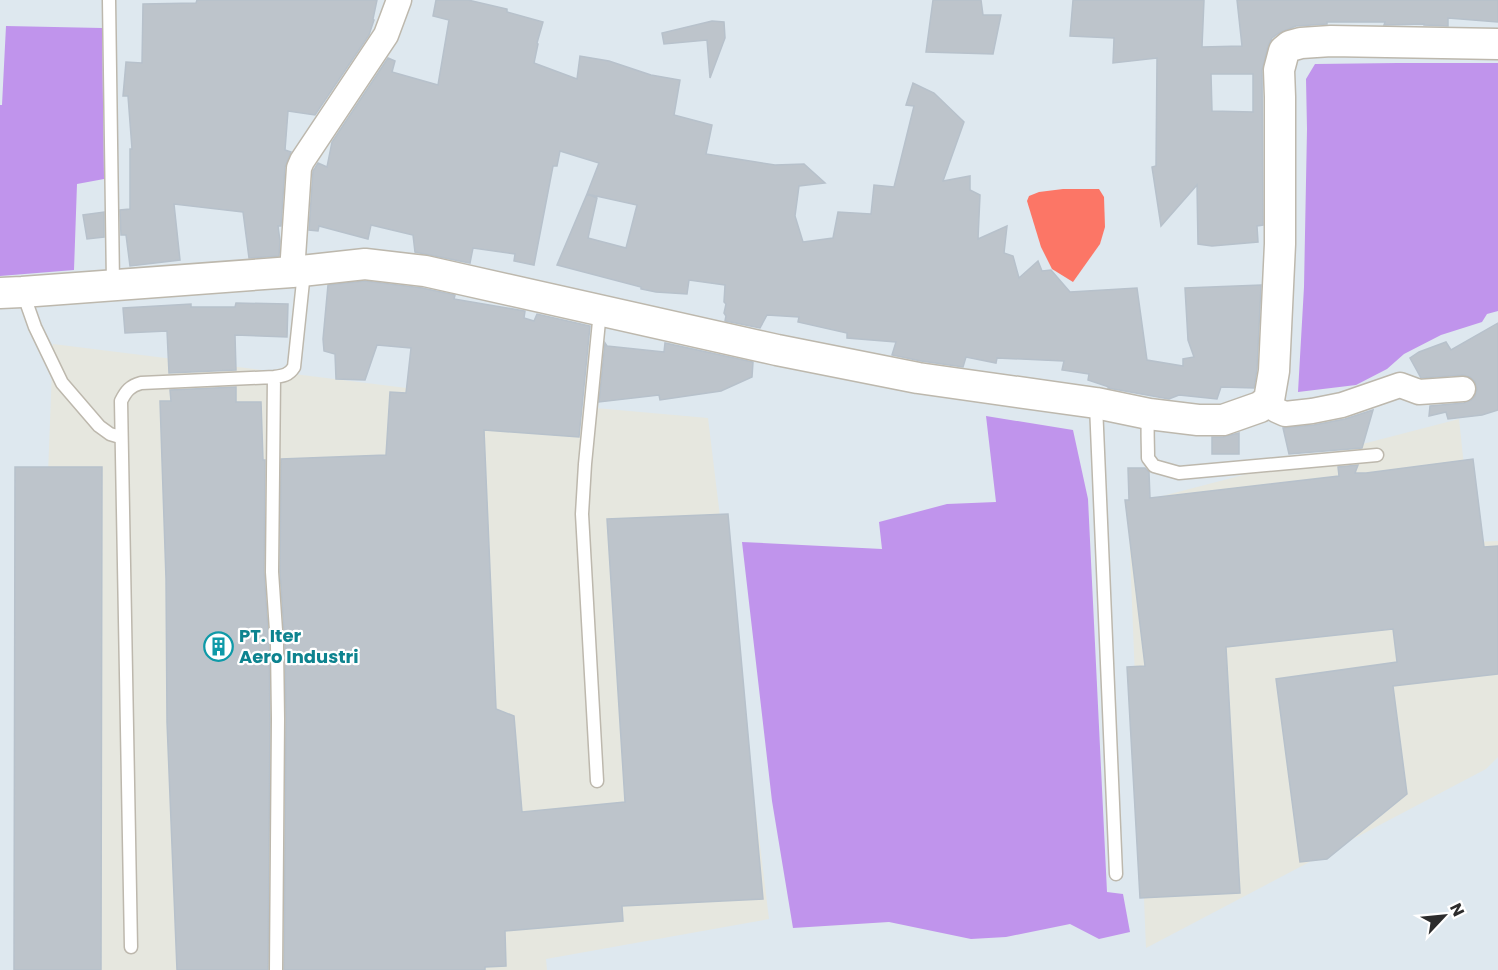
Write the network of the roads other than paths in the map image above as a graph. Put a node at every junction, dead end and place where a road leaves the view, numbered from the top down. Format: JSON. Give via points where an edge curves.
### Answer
{"nodes":[{"id":1,"x":109,"y":0,"type":"edge"},
{"id":2,"x":399,"y":0,"type":"edge"},
{"id":3,"x":1498,"y":44,"type":"edge"},
{"id":4,"x":298,"y":271,"type":"junction"},
{"id":5,"x":113,"y":285,"type":"junction"},
{"id":6,"x":11,"y":293,"type":"edge"},
{"id":7,"x":600,"y":311,"type":"junction"},
{"id":8,"x":274,"y":377,"type":"junction"},
{"id":9,"x":1463,"y":389,"type":"dead end"},
{"id":10,"x":1269,"y":400,"type":"junction"},
{"id":11,"x":1096,"y":403,"type":"junction"},
{"id":12,"x":1149,"y":414,"type":"junction"},
{"id":13,"x":120,"y":437,"type":"junction"},
{"id":14,"x":1377,"y":455,"type":"dead end"},
{"id":15,"x":597,"y":781,"type":"dead end"},
{"id":16,"x":1116,"y":874,"type":"dead end"},
{"id":17,"x":131,"y":947,"type":"dead end"},
{"id":18,"x":276,"y":970,"type":"edge"}],
"edges":[{"from":1,"to":5,"type":"lane"},
{"from":2,"to":4,"type":"street","via":[[386,35],[299,168]]},
{"from":3,"to":10,"type":"street","via":[[1331,41],[1301,43],[1284,51],[1279,70],[1280,244]]},
{"from":4,"to":5,"type":"street"},
{"from":4,"to":7,"type":"street","via":[[365,264],[425,271]]},
{"from":4,"to":8,"type":"lane","via":[[294,366],[286,375]]},
{"from":5,"to":6,"type":"street"},
{"from":6,"to":13,"type":"lane","via":[[35,327],[62,383],[99,426]]},
{"from":7,"to":11,"type":"street","via":[[918,378]]},
{"from":7,"to":15,"type":"lane","via":[[582,514]]},
{"from":8,"to":13,"type":"lane","via":[[133,386],[121,401]]},
{"from":8,"to":18,"type":"lane"},
{"from":9,"to":10,"type":"street","via":[[1419,393],[1400,385],[1342,405],[1285,414]]},
{"from":10,"to":12,"type":"street","via":[[1223,420]]},
{"from":11,"to":12,"type":"street"},
{"from":11,"to":16,"type":"lane"},
{"from":12,"to":14,"type":"lane","via":[[1148,458],[1154,466],[1179,473]]},
{"from":13,"to":17,"type":"lane"}]}
